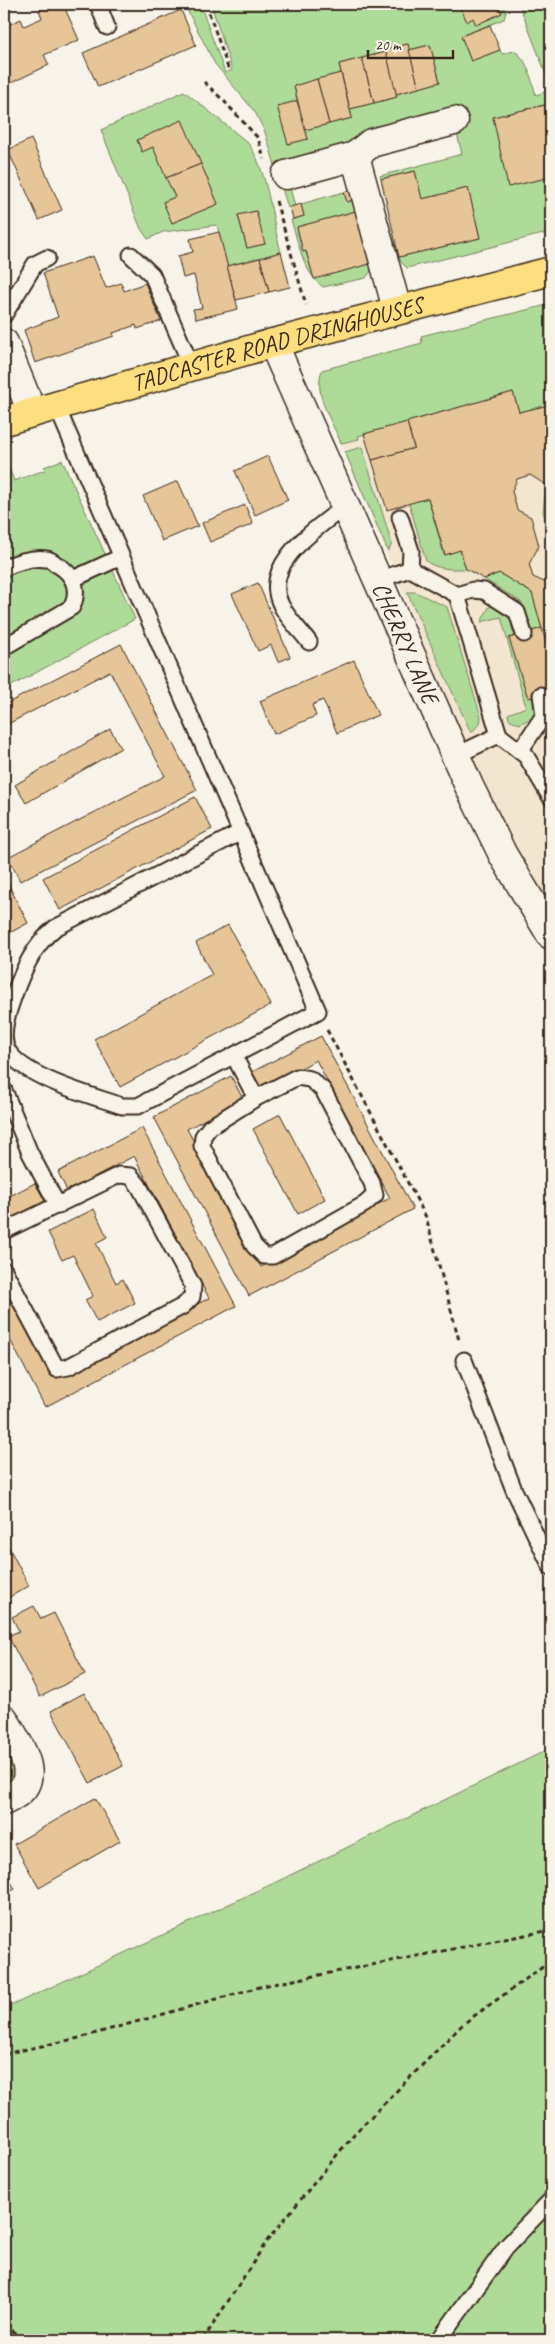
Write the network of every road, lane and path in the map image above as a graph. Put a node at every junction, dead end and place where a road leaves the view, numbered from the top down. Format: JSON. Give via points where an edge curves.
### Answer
{"nodes":[{"id":1,"x":98,"y":4,"type":"edge"},
{"id":2,"x":206,"y":4,"type":"edge"},
{"id":3,"x":107,"y":26,"type":"dead end"},
{"id":4,"x":229,"y":71,"type":"dead end"},
{"id":5,"x":454,"y":122,"type":"dead end"},
{"id":6,"x":355,"y":156,"type":"junction"},
{"id":7,"x":286,"y":175,"type":"dead end"},
{"id":8,"x":131,"y":255,"type":"dead end"},
{"id":9,"x":47,"y":258,"type":"dead end"},
{"id":10,"x":551,"y":271,"type":"edge"},
{"id":11,"x":397,"y":310,"type":"junction"},
{"id":12,"x":4,"y":315,"type":"edge"},
{"id":13,"x":4,"y":343,"type":"edge"},
{"id":14,"x":272,"y":343,"type":"junction"},
{"id":15,"x":191,"y":365,"type":"junction"},
{"id":16,"x":44,"y":408,"type":"junction"},
{"id":17,"x":4,"y":421,"type":"edge"},
{"id":18,"x":345,"y":506,"type":"junction"},
{"id":19,"x":400,"y":517,"type":"dead end"},
{"id":20,"x":121,"y":557,"type":"junction"},
{"id":21,"x":4,"y":568,"type":"edge"},
{"id":22,"x":410,"y":569,"type":"junction"},
{"id":23,"x":73,"y":578,"type":"junction"},
{"id":24,"x":378,"y":580,"type":"junction"},
{"id":25,"x":457,"y":595,"type":"junction"},
{"id":26,"x":524,"y":634,"type":"dead end"},
{"id":27,"x":308,"y":642,"type":"dead end"},
{"id":28,"x":4,"y":647,"type":"edge"},
{"id":29,"x":541,"y":695,"type":"dead end"},
{"id":30,"x":499,"y":735,"type":"junction"},
{"id":31,"x":520,"y":751,"type":"junction"},
{"id":32,"x":456,"y":756,"type":"junction"},
{"id":33,"x":551,"y":798,"type":"edge"},
{"id":34,"x":239,"y":834,"type":"junction"},
{"id":35,"x":551,"y":935,"type":"edge"},
{"id":36,"x":318,"y":1011,"type":"junction"},
{"id":37,"x":4,"y":1046,"type":"edge"},
{"id":38,"x":234,"y":1056,"type":"junction"},
{"id":39,"x":4,"y":1090,"type":"edge"},
{"id":40,"x":256,"y":1098,"type":"junction"},
{"id":41,"x":58,"y":1206,"type":"junction"},
{"id":42,"x":4,"y":1231,"type":"edge"},
{"id":43,"x":4,"y":1270,"type":"edge"},
{"id":44,"x":464,"y":1360,"type":"joint"},
{"id":45,"x":551,"y":1567,"type":"edge"},
{"id":46,"x":4,"y":1719,"type":"edge"},
{"id":47,"x":4,"y":1802,"type":"edge"},
{"id":48,"x":551,"y":1930,"type":"edge"},
{"id":49,"x":551,"y":1962,"type":"edge"},
{"id":50,"x":4,"y":2054,"type":"edge"},
{"id":51,"x":551,"y":2200,"type":"edge"},
{"id":52,"x":4,"y":2324,"type":"edge"},
{"id":53,"x":25,"y":2340,"type":"edge"},
{"id":54,"x":203,"y":2340,"type":"edge"},
{"id":55,"x":439,"y":2340,"type":"edge"}],
"edges":[{"from":1,"to":3,"type":"lane"},
{"from":2,"to":4,"type":"path"},
{"from":5,"to":6,"type":"street","via":[[371,143]]},
{"from":6,"to":7,"type":"street"},
{"from":6,"to":11,"type":"street"},
{"from":8,"to":15,"type":"lane","via":[[152,275]]},
{"from":9,"to":12,"type":"lane","via":[[35,264]]},
{"from":10,"to":11,"type":"main road","name":"TADCASTER ROAD DRINGHOUSES"},
{"from":11,"to":14,"type":"main road","name":"TADCASTER ROAD DRINGHOUSES"},
{"from":13,"to":16,"type":"street"},
{"from":14,"to":15,"type":"main road","name":"TADCASTER ROAD DRINGHOUSES"},
{"from":14,"to":18,"type":"street","name":"CHERRY LANE"},
{"from":15,"to":16,"type":"main road","name":"TADCASTER ROAD DRINGHOUSES"},
{"from":16,"to":17,"type":"main road","name":"TADCASTER ROAD DRINGHOUSES"},
{"from":16,"to":20,"type":"lane"},
{"from":18,"to":24,"type":"street","name":"CHERRY LANE"},
{"from":18,"to":27,"type":"lane","via":[[297,546],[279,568],[276,585],[280,604]]},
{"from":19,"to":22,"type":"lane","via":[[411,551]]},
{"from":20,"to":23,"type":"lane"},
{"from":20,"to":34,"type":"lane"},
{"from":21,"to":23,"type":"lane","via":[[19,560],[47,559]]},
{"from":22,"to":24,"type":"lane"},
{"from":22,"to":25,"type":"lane"},
{"from":23,"to":28,"type":"lane","via":[[76,590],[72,607]]},
{"from":24,"to":32,"type":"street","name":"CHERRY LANE"},
{"from":25,"to":26,"type":"lane","via":[[484,590],[517,612]]},
{"from":25,"to":30,"type":"lane"},
{"from":29,"to":31,"type":"lane","via":[[544,715]]},
{"from":30,"to":31,"type":"lane"},
{"from":30,"to":32,"type":"lane"},
{"from":31,"to":33,"type":"lane"},
{"from":32,"to":35,"type":"street","name":"CHERRY LANE","via":[[503,855]]},
{"from":34,"to":36,"type":"lane"},
{"from":34,"to":37,"type":"lane","via":[[55,928],[42,939],[22,974],[5,1022]]},
{"from":36,"to":38,"type":"lane"},
{"from":36,"to":44,"type":"path","via":[[426,1217]]},
{"from":37,"to":38,"type":"lane","via":[[16,1062],[33,1073],[122,1106],[138,1106]]},
{"from":38,"to":40,"type":"lane"},
{"from":39,"to":41,"type":"lane","via":[[30,1153]]},
{"from":40,"to":40,"type":"lane","via":[[297,1077],[310,1079],[323,1090],[372,1183],[374,1195],[366,1204],[273,1256],[264,1256],[254,1246],[202,1146],[203,1136],[210,1127]]},
{"from":41,"to":42,"type":"lane"},
{"from":41,"to":43,"type":"lane","via":[[119,1175],[131,1176],[193,1286],[192,1297],[183,1306],[57,1369]]},
{"from":44,"to":45,"type":"lane","via":[[514,1490]]},
{"from":46,"to":47,"type":"street","via":[[28,1772],[24,1787]]},
{"from":48,"to":50,"type":"path","via":[[263,1986],[79,2038]]},
{"from":49,"to":54,"type":"path","via":[[463,2024],[354,2134],[267,2241]]},
{"from":51,"to":55,"type":"lane","via":[[506,2247]]},
{"from":52,"to":53,"type":"path"}]}
